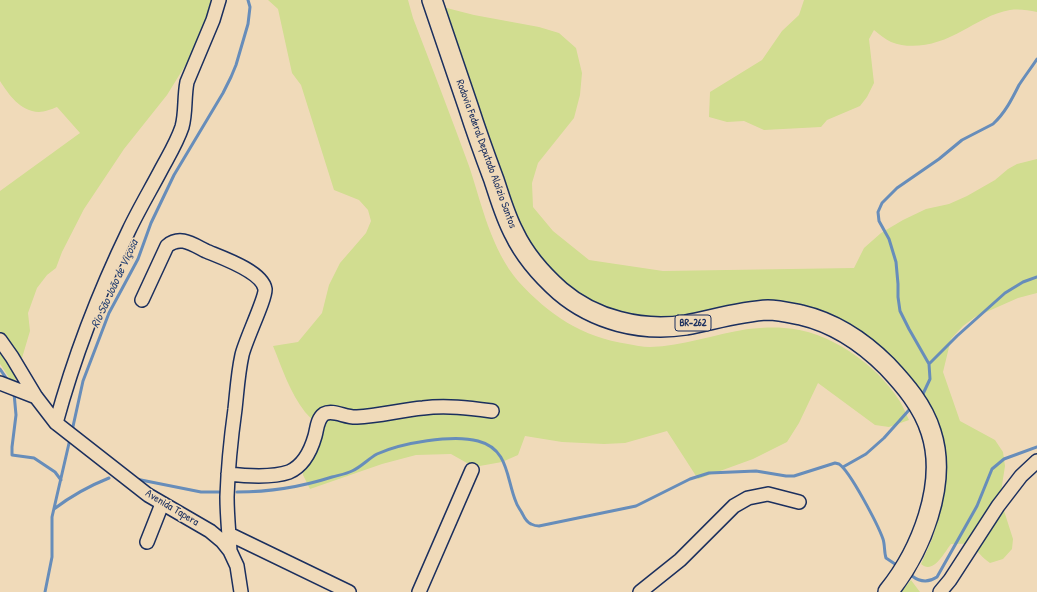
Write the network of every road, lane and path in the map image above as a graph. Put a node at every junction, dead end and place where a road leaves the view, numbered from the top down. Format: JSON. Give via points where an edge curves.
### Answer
{"nodes":[{"id":1,"x":220,"y":0,"type":"edge"},
{"id":2,"x":432,"y":0,"type":"edge"},
{"id":3,"x":142,"y":300,"type":"dead end"},
{"id":4,"x":0,"y":340,"type":"edge"},
{"id":5,"x":0,"y":382,"type":"edge"},
{"id":6,"x":36,"y":397,"type":"junction"},
{"id":7,"x":492,"y":411,"type":"dead end"},
{"id":8,"x":58,"y":425,"type":"junction"},
{"id":9,"x":1037,"y":461,"type":"edge"},
{"id":10,"x":472,"y":470,"type":"dead end"},
{"id":11,"x":228,"y":474,"type":"junction"},
{"id":12,"x":799,"y":502,"type":"dead end"},
{"id":13,"x":162,"y":504,"type":"junction"},
{"id":14,"x":229,"y":534,"type":"junction"},
{"id":15,"x":147,"y":542,"type":"dead end"},
{"id":16,"x":230,"y":551,"type":"junction"},
{"id":17,"x":241,"y":592,"type":"edge"},
{"id":18,"x":349,"y":592,"type":"edge"},
{"id":19,"x":419,"y":592,"type":"edge"},
{"id":20,"x":640,"y":592,"type":"edge"},
{"id":21,"x":888,"y":592,"type":"edge"},
{"id":22,"x":940,"y":592,"type":"edge"}],
"edges":[{"from":1,"to":8,"type":"street","via":[[187,82],[185,112],[179,137],[129,229],[106,280],[64,392]]},
{"from":2,"to":21,"type":"highway","name":"Rodovia Federal Deputado Aloízio Santos","number":"BR-262","via":[[513,232],[524,250],[559,291],[598,315],[621,323],[649,327],[683,325],[769,310],[826,322],[872,351],[910,392],[931,432],[936,455],[935,477],[932,502],[916,550]]},
{"from":3,"to":11,"type":"street","via":[[167,246],[177,240],[243,267],[264,285],[264,298],[242,355]]},
{"from":4,"to":6,"type":"street","name":"Avenida Tapera"},
{"from":5,"to":6,"type":"street"},
{"from":6,"to":8,"type":"street","name":"Avenida Tapera"},
{"from":7,"to":11,"type":"street","via":[[450,406],[353,418],[330,412],[320,419],[304,458],[289,472],[260,476]]},
{"from":8,"to":13,"type":"street","name":"Avenida Tapera"},
{"from":9,"to":22,"type":"street","via":[[1021,476],[998,506]]},
{"from":10,"to":19,"type":"street"},
{"from":11,"to":14,"type":"street"},
{"from":12,"to":20,"type":"street","via":[[768,494],[748,498],[734,506],[685,556]]},
{"from":13,"to":15,"type":"street"},
{"from":13,"to":16,"type":"street","name":"Avenida Tapera","via":[[210,531]]},
{"from":14,"to":16,"type":"street"},
{"from":14,"to":18,"type":"street"},
{"from":16,"to":17,"type":"street","name":"Avenida Tapera"}]}
